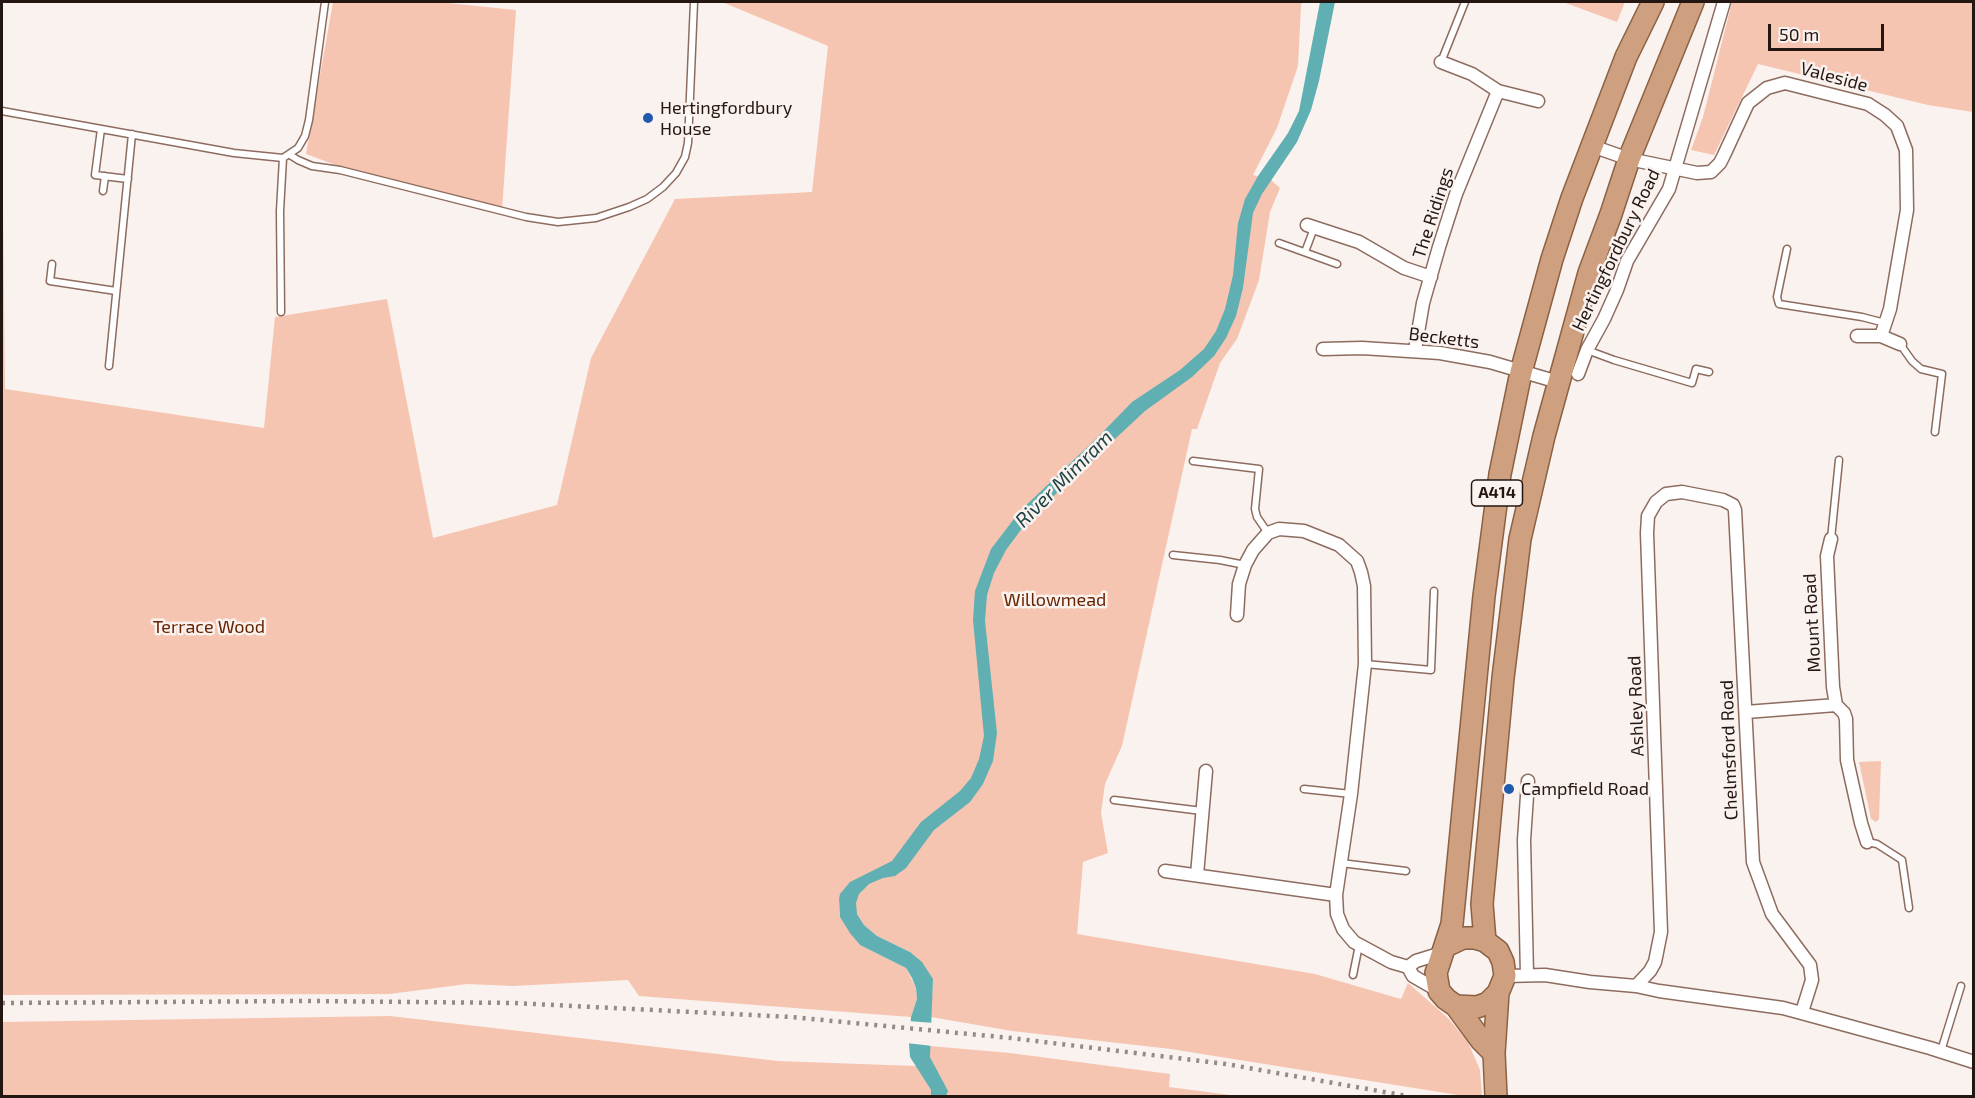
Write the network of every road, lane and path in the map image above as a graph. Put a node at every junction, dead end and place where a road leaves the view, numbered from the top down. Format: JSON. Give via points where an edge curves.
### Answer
{"nodes":[{"id":1,"x":326,"y":2,"type":"edge"},
{"id":2,"x":694,"y":2,"type":"edge"},
{"id":3,"x":1465,"y":2,"type":"edge"},
{"id":4,"x":1653,"y":2,"type":"edge"},
{"id":5,"x":1694,"y":2,"type":"edge"},
{"id":6,"x":1724,"y":2,"type":"edge"},
{"id":7,"x":1441,"y":62,"type":"joint"},
{"id":8,"x":1498,"y":91,"type":"junction"},
{"id":9,"x":1538,"y":101,"type":"dead end"},
{"id":10,"x":2,"y":111,"type":"edge"},
{"id":11,"x":101,"y":129,"type":"junction"},
{"id":12,"x":132,"y":134,"type":"junction"},
{"id":13,"x":1592,"y":146,"type":"junction"},
{"id":14,"x":290,"y":154,"type":"junction"},
{"id":15,"x":283,"y":158,"type":"junction"},
{"id":16,"x":1629,"y":159,"type":"junction"},
{"id":17,"x":1676,"y":169,"type":"junction"},
{"id":18,"x":105,"y":176,"type":"junction"},
{"id":19,"x":128,"y":179,"type":"junction"},
{"id":20,"x":103,"y":190,"type":"dead end"},
{"id":21,"x":1311,"y":226,"type":"joint"},
{"id":22,"x":1279,"y":243,"type":"dead end"},
{"id":23,"x":1787,"y":249,"type":"dead end"},
{"id":24,"x":1305,"y":252,"type":"junction"},
{"id":25,"x":52,"y":264,"type":"dead end"},
{"id":26,"x":1337,"y":264,"type":"dead end"},
{"id":27,"x":1431,"y":277,"type":"junction"},
{"id":28,"x":116,"y":291,"type":"junction"},
{"id":29,"x":281,"y":312,"type":"dead end"},
{"id":30,"x":1883,"y":330,"type":"junction"},
{"id":31,"x":1857,"y":336,"type":"dead end"},
{"id":32,"x":1900,"y":344,"type":"joint"},
{"id":33,"x":1323,"y":349,"type":"dead end"},
{"id":34,"x":1415,"y":350,"type":"junction"},
{"id":35,"x":1587,"y":350,"type":"junction"},
{"id":36,"x":109,"y":366,"type":"dead end"},
{"id":37,"x":1521,"y":372,"type":"junction"},
{"id":38,"x":1709,"y":372,"type":"dead end"},
{"id":39,"x":1568,"y":378,"type":"junction"},
{"id":40,"x":1935,"y":432,"type":"dead end"},
{"id":41,"x":1839,"y":460,"type":"dead end"},
{"id":42,"x":1193,"y":461,"type":"dead end"},
{"id":43,"x":1700,"y":495,"type":"joint"},
{"id":44,"x":1268,"y":533,"type":"junction"},
{"id":45,"x":1832,"y":539,"type":"joint"},
{"id":46,"x":1173,"y":555,"type":"dead end"},
{"id":47,"x":1245,"y":565,"type":"junction"},
{"id":48,"x":1434,"y":591,"type":"dead end"},
{"id":49,"x":1237,"y":615,"type":"dead end"},
{"id":50,"x":1365,"y":664,"type":"junction"},
{"id":51,"x":1836,"y":705,"type":"junction"},
{"id":52,"x":1746,"y":712,"type":"junction"},
{"id":53,"x":1206,"y":771,"type":"dead end"},
{"id":54,"x":1528,"y":781,"type":"dead end"},
{"id":55,"x":1304,"y":789,"type":"dead end"},
{"id":56,"x":1351,"y":794,"type":"junction"},
{"id":57,"x":1114,"y":801,"type":"dead end"},
{"id":58,"x":1203,"y":810,"type":"junction"},
{"id":59,"x":1867,"y":842,"type":"joint"},
{"id":60,"x":1341,"y":863,"type":"junction"},
{"id":61,"x":1165,"y":871,"type":"dead end"},
{"id":62,"x":1406,"y":871,"type":"dead end"},
{"id":63,"x":1197,"y":875,"type":"junction"},
{"id":64,"x":1336,"y":895,"type":"junction"},
{"id":65,"x":1909,"y":908,"type":"dead end"},
{"id":66,"x":1485,"y":941,"type":"junction"},
{"id":67,"x":1359,"y":945,"type":"junction"},
{"id":68,"x":1444,"y":950,"type":"junction"},
{"id":69,"x":1408,"y":967,"type":"junction"},
{"id":70,"x":1353,"y":975,"type":"dead end"},
{"id":71,"x":1527,"y":975,"type":"junction"},
{"id":72,"x":1502,"y":984,"type":"junction"},
{"id":73,"x":1636,"y":986,"type":"junction"},
{"id":74,"x":1962,"y":986,"type":"dead end"},
{"id":75,"x":1439,"y":991,"type":"junction"},
{"id":76,"x":1456,"y":1006,"type":"junction"},
{"id":77,"x":1802,"y":1012,"type":"junction"},
{"id":78,"x":1941,"y":1051,"type":"junction"},
{"id":79,"x":1494,"y":1053,"type":"junction"},
{"id":80,"x":1974,"y":1062,"type":"edge"},
{"id":81,"x":1496,"y":1096,"type":"edge"}],
"edges":[{"from":1,"to":14,"type":"lane","via":[[309,120],[305,136]]},
{"from":2,"to":14,"type":"lane","via":[[685,157],[670,180],[647,199],[596,219],[558,222],[526,217],[312,166]]},
{"from":3,"to":7,"type":"lane"},
{"from":4,"to":13,"type":"highway","number":"A414","via":[[1626,57]]},
{"from":5,"to":16,"type":"highway","number":"A414"},
{"from":6,"to":17,"type":"street","name":"Hertingfordbury Road"},
{"from":7,"to":8,"type":"street","via":[[1472,74]]},
{"from":8,"to":9,"type":"street"},
{"from":8,"to":27,"type":"street","name":"The Ridings","via":[[1456,194]]},
{"from":10,"to":11,"type":"lane"},
{"from":11,"to":12,"type":"lane"},
{"from":11,"to":18,"type":"lane","via":[[95,175]]},
{"from":12,"to":15,"type":"lane"},
{"from":12,"to":19,"type":"lane"},
{"from":13,"to":16,"type":"street","name":"Valeside"},
{"from":13,"to":37,"type":"highway","number":"A414","via":[[1552,259]]},
{"from":14,"to":15,"type":"lane"},
{"from":15,"to":29,"type":"lane"},
{"from":16,"to":17,"type":"street","name":"Valeside"},
{"from":16,"to":39,"type":"highway","number":"A414","via":[[1589,273]]},
{"from":17,"to":30,"type":"street","name":"Valeside","via":[[1705,173],[1716,168],[1748,103],[1767,88],[1785,83],[1868,104],[1885,115],[1897,126],[1902,138],[1907,170],[1906,210],[1894,290]]},
{"from":17,"to":35,"type":"street","name":"Hertingfordbury Road","via":[[1669,189],[1627,261]]},
{"from":18,"to":19,"type":"lane"},
{"from":18,"to":20,"type":"lane"},
{"from":19,"to":28,"type":"lane"},
{"from":21,"to":24,"type":"lane"},
{"from":21,"to":27,"type":"street","via":[[1359,242],[1394,263]]},
{"from":22,"to":24,"type":"lane"},
{"from":23,"to":30,"type":"lane","via":[[1779,304],[1862,317]]},
{"from":24,"to":26,"type":"lane"},
{"from":25,"to":28,"type":"lane","via":[[50,281]]},
{"from":27,"to":34,"type":"street","name":"The Ridings"},
{"from":28,"to":36,"type":"lane"},
{"from":30,"to":31,"type":"street"},
{"from":30,"to":32,"type":"street"},
{"from":32,"to":40,"type":"lane","via":[[1921,369],[1942,374]]},
{"from":33,"to":34,"type":"street","name":"Becketts"},
{"from":34,"to":37,"type":"street","name":"Becketts","via":[[1462,356]]},
{"from":35,"to":38,"type":"lane","via":[[1692,383],[1696,369]]},
{"from":35,"to":39,"type":"street","name":"Hertingfordbury Road"},
{"from":37,"to":39,"type":"street","name":"Becketts"},
{"from":37,"to":68,"type":"highway","number":"A414","via":[[1491,530],[1454,911]]},
{"from":39,"to":66,"type":"highway","number":"A414","via":[[1520,539],[1482,904]]},
{"from":41,"to":45,"type":"lane"},
{"from":42,"to":44,"type":"lane","via":[[1259,469],[1255,509]]},
{"from":43,"to":52,"type":"street","name":"Chelmsford Road","via":[[1723,500],[1735,510]]},
{"from":43,"to":73,"type":"street","name":"Ashley Road","via":[[1666,494],[1648,516],[1661,932],[1655,962]]},
{"from":44,"to":47,"type":"street"},
{"from":44,"to":50,"type":"street","via":[[1279,529],[1304,531],[1339,545],[1357,561],[1364,585]]},
{"from":45,"to":51,"type":"street","name":"Mount Road","via":[[1827,556]]},
{"from":46,"to":47,"type":"lane"},
{"from":47,"to":49,"type":"street"},
{"from":48,"to":50,"type":"lane","via":[[1431,669]]},
{"from":50,"to":56,"type":"street"},
{"from":51,"to":52,"type":"street"},
{"from":51,"to":59,"type":"street","name":"Mount Road","via":[[1846,720],[1847,760]]},
{"from":52,"to":77,"type":"street","name":"Chelmsford Road","via":[[1753,862],[1772,914],[1810,965],[1812,980]]},
{"from":53,"to":58,"type":"street"},
{"from":54,"to":71,"type":"street","via":[[1524,840]]},
{"from":55,"to":56,"type":"lane"},
{"from":56,"to":60,"type":"street"},
{"from":57,"to":58,"type":"lane"},
{"from":58,"to":63,"type":"street"},
{"from":59,"to":65,"type":"lane","via":[[1878,844],[1902,860]]},
{"from":60,"to":62,"type":"lane"},
{"from":60,"to":64,"type":"street"},
{"from":61,"to":63,"type":"street"},
{"from":63,"to":64,"type":"street"},
{"from":64,"to":67,"type":"street","via":[[1342,929]]},
{"from":66,"to":68,"type":"highway","via":[[1463,938]]},
{"from":66,"to":72,"type":"highway","via":[[1498,951],[1503,962]]},
{"from":67,"to":69,"type":"street"},
{"from":67,"to":70,"type":"lane"},
{"from":68,"to":69,"type":"street"},
{"from":68,"to":75,"type":"highway","via":[[1436,973]]},
{"from":69,"to":75,"type":"street","via":[[1413,976]]},
{"from":71,"to":72,"type":"street"},
{"from":71,"to":73,"type":"street"},
{"from":72,"to":76,"type":"highway","via":[[1488,1003],[1468,1008]]},
{"from":72,"to":79,"type":"highway"},
{"from":73,"to":77,"type":"street"},
{"from":74,"to":78,"type":"lane"},
{"from":75,"to":76,"type":"highway"},
{"from":76,"to":79,"type":"highway"},
{"from":77,"to":78,"type":"street"},
{"from":78,"to":80,"type":"street"},
{"from":79,"to":81,"type":"highway"}]}
